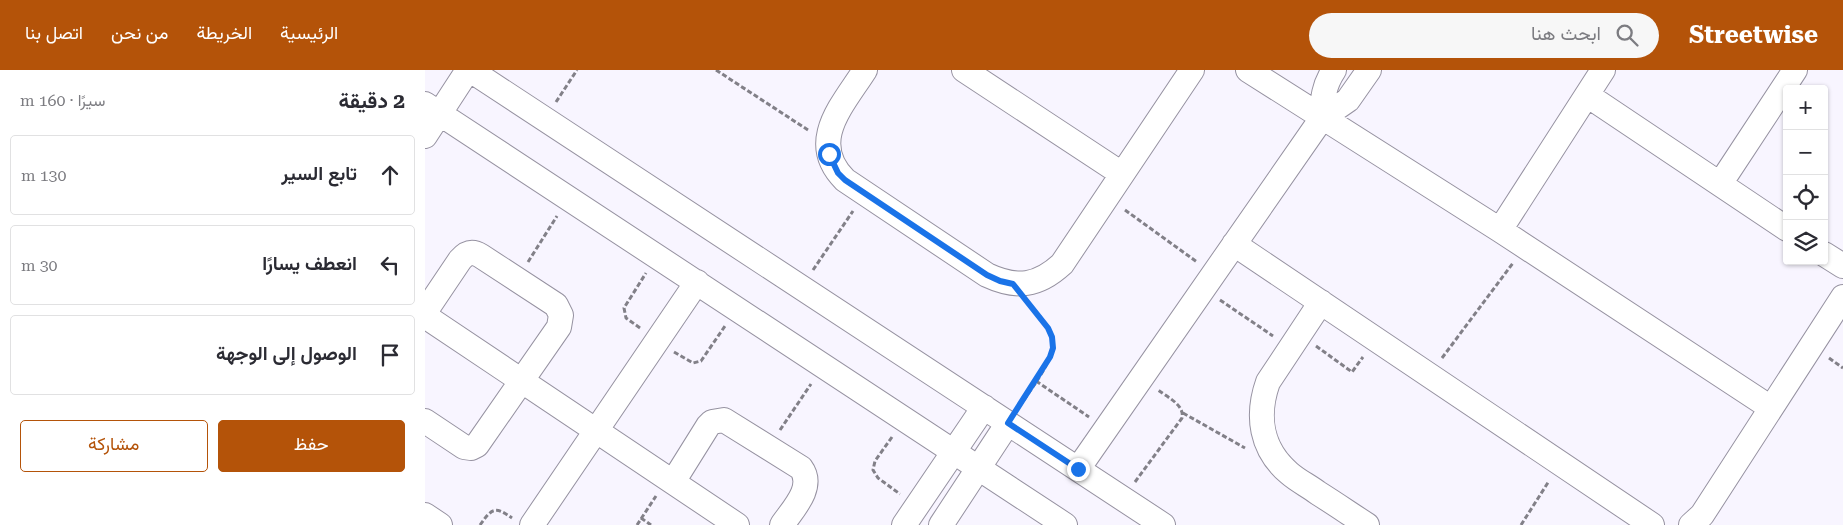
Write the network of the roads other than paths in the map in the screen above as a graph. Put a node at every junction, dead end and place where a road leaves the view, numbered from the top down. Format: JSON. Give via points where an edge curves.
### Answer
{"nodes":[{"id":1,"x":469,"y":70,"type":"edge"},
{"id":2,"x":865,"y":70,"type":"edge"},
{"id":3,"x":964,"y":70,"type":"edge"},
{"id":4,"x":1192,"y":70,"type":"edge"},
{"id":5,"x":1248,"y":70,"type":"edge"},
{"id":6,"x":1335,"y":70,"type":"edge"},
{"id":7,"x":1369,"y":70,"type":"edge"},
{"id":8,"x":1603,"y":70,"type":"edge"},
{"id":9,"x":1795,"y":70,"type":"edge"},
{"id":10,"x":1587,"y":95,"type":"junction"},
{"id":11,"x":432,"y":109,"type":"edge"},
{"id":12,"x":1322,"y":118,"type":"junction"},
{"id":13,"x":425,"y":136,"type":"edge"},
{"id":14,"x":1122,"y":174,"type":"junction"},
{"id":15,"x":1720,"y":184,"type":"junction"},
{"id":16,"x":1783,"y":225,"type":"edge"},
{"id":17,"x":1500,"y":230,"type":"junction"},
{"id":18,"x":1234,"y":244,"type":"junction"},
{"id":19,"x":1828,"y":257,"type":"edge"},
{"id":20,"x":1843,"y":266,"type":"edge"},
{"id":21,"x":697,"y":282,"type":"junction"},
{"id":22,"x":1843,"y":297,"type":"edge"},
{"id":23,"x":1321,"y":302,"type":"junction"},
{"id":24,"x":425,"y":312,"type":"edge"},
{"id":25,"x":425,"y":316,"type":"edge"},
{"id":26,"x":522,"y":381,"type":"junction"},
{"id":27,"x":984,"y":407,"type":"junction"},
{"id":28,"x":1771,"y":408,"type":"junction"},
{"id":29,"x":425,"y":421,"type":"edge"},
{"id":30,"x":1008,"y":423,"type":"junction"},
{"id":31,"x":596,"y":431,"type":"junction"},
{"id":32,"x":954,"y":452,"type":"junction"},
{"id":33,"x":978,"y":468,"type":"junction"},
{"id":34,"x":1078,"y":469,"type":"junction"},
{"id":35,"x":670,"y":480,"type":"junction"},
{"id":36,"x":425,"y":515,"type":"edge"},
{"id":37,"x":910,"y":516,"type":"edge"},
{"id":38,"x":725,"y":522,"type":"edge"},
{"id":39,"x":524,"y":523,"type":"edge"},
{"id":40,"x":440,"y":525,"type":"edge"},
{"id":41,"x":782,"y":525,"type":"edge"},
{"id":42,"x":941,"y":525,"type":"edge"},
{"id":43,"x":1065,"y":525,"type":"edge"},
{"id":44,"x":1163,"y":525,"type":"edge"},
{"id":45,"x":1367,"y":525,"type":"edge"},
{"id":46,"x":1652,"y":525,"type":"edge"},
{"id":47,"x":1691,"y":525,"type":"edge"}],
"edges":[{"from":1,"to":11,"type":"street"},
{"from":1,"to":27,"type":"street"},
{"from":2,"to":14,"type":"street","via":[[834,118],[828,134],[829,154],[838,173],[1000,281],[1027,283],[1052,273],[1062,264]]},
{"from":3,"to":14,"type":"street"},
{"from":4,"to":14,"type":"street"},
{"from":5,"to":12,"type":"street"},
{"from":6,"to":12,"type":"street","via":[[1325,86]]},
{"from":7,"to":12,"type":"street","via":[[1348,100]]},
{"from":8,"to":10,"type":"street"},
{"from":9,"to":15,"type":"street"},
{"from":10,"to":15,"type":"street"},
{"from":10,"to":17,"type":"street"},
{"from":11,"to":13,"type":"street"},
{"from":11,"to":21,"type":"street"},
{"from":12,"to":17,"type":"street"},
{"from":12,"to":18,"type":"street"},
{"from":15,"to":16,"type":"street"},
{"from":17,"to":28,"type":"street"},
{"from":18,"to":23,"type":"street"},
{"from":18,"to":34,"type":"street"},
{"from":19,"to":20,"type":"street"},
{"from":21,"to":31,"type":"street"},
{"from":21,"to":32,"type":"street"},
{"from":22,"to":28,"type":"street"},
{"from":23,"to":45,"type":"street","via":[[1268,382],[1261,410],[1262,425],[1271,452],[1290,474]]},
{"from":23,"to":46,"type":"street"},
{"from":24,"to":26,"type":"street","via":[[460,260],[470,253],[481,256],[556,304],[561,315],[559,327]]},
{"from":25,"to":26,"type":"street"},
{"from":26,"to":29,"type":"street","via":[[482,441],[471,448],[458,444]]},
{"from":26,"to":31,"type":"street"},
{"from":27,"to":30,"type":"street"},
{"from":27,"to":32,"type":"street"},
{"from":28,"to":47,"type":"street","via":[[1702,514]]},
{"from":30,"to":33,"type":"street"},
{"from":30,"to":34,"type":"street"},
{"from":31,"to":35,"type":"street"},
{"from":31,"to":39,"type":"street"},
{"from":32,"to":33,"type":"street"},
{"from":32,"to":37,"type":"street"},
{"from":33,"to":42,"type":"street"},
{"from":33,"to":43,"type":"street"},
{"from":34,"to":44,"type":"street"},
{"from":35,"to":38,"type":"street"},
{"from":35,"to":41,"type":"street","via":[[708,426],[718,420],[729,423],[801,468],[807,479],[804,490]]},
{"from":36,"to":40,"type":"street"}]}
